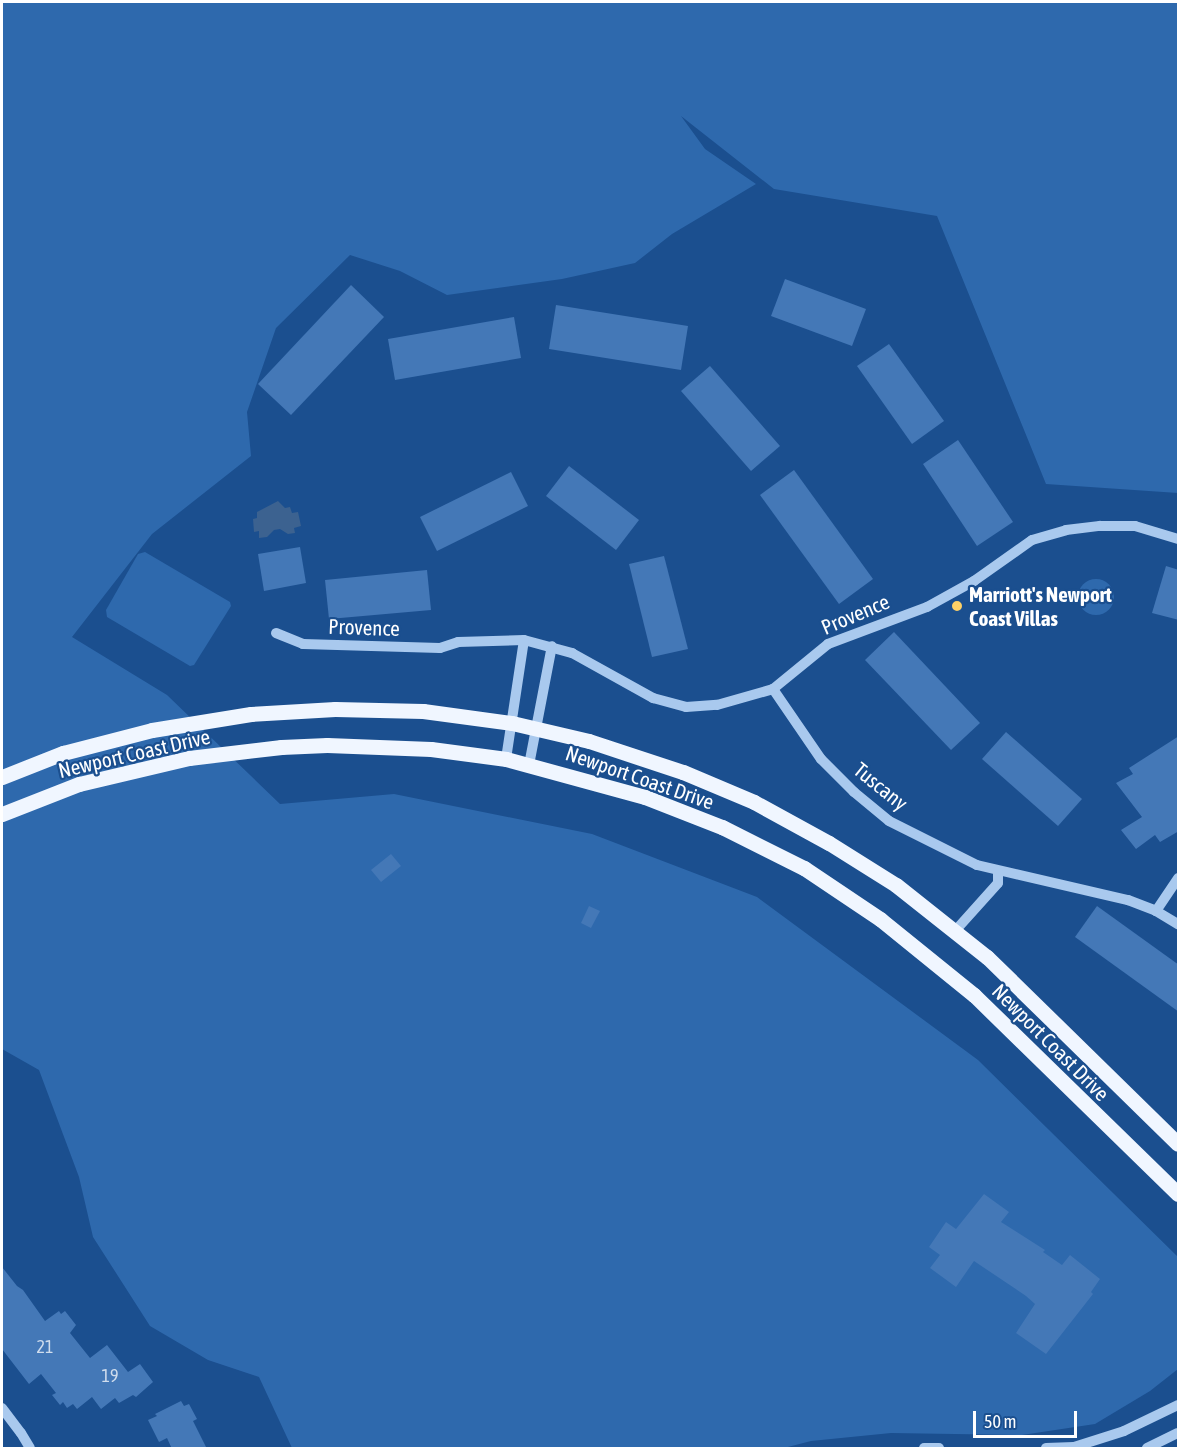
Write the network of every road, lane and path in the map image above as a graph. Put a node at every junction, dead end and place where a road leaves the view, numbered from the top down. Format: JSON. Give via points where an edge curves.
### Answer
{"nodes":[{"id":1,"x":1179,"y":539,"type":"edge"},
{"id":2,"x":276,"y":633,"type":"dead end"},
{"id":3,"x":524,"y":640,"type":"junction"},
{"id":4,"x":552,"y":646,"type":"junction"},
{"id":5,"x":773,"y":689,"type":"junction"},
{"id":6,"x":512,"y":723,"type":"junction"},
{"id":7,"x":535,"y":729,"type":"junction"},
{"id":8,"x":506,"y":759,"type":"junction"},
{"id":9,"x":529,"y":765,"type":"junction"},
{"id":10,"x":2,"y":777,"type":"edge"},
{"id":11,"x":2,"y":814,"type":"edge"},
{"id":12,"x":998,"y":871,"type":"junction"},
{"id":13,"x":1179,"y":878,"type":"edge"},
{"id":14,"x":1156,"y":911,"type":"junction"},
{"id":15,"x":1179,"y":924,"type":"edge"},
{"id":16,"x":955,"y":931,"type":"junction"},
{"id":17,"x":1179,"y":1144,"type":"edge"},
{"id":18,"x":1179,"y":1194,"type":"edge"},
{"id":19,"x":1179,"y":1405,"type":"edge"},
{"id":20,"x":2,"y":1408,"type":"edge"},
{"id":21,"x":1179,"y":1433,"type":"edge"},
{"id":22,"x":30,"y":1449,"type":"edge"},
{"id":23,"x":924,"y":1449,"type":"edge"},
{"id":24,"x":939,"y":1449,"type":"edge"},
{"id":25,"x":1046,"y":1449,"type":"edge"},
{"id":26,"x":1147,"y":1449,"type":"edge"}],
"edges":[{"from":1,"to":5,"type":"street","name":"Provence","via":[[1135,526],[1100,526],[1032,540],[974,581],[927,607],[828,644]]},
{"from":2,"to":3,"type":"street","name":"Provence","via":[[303,644],[428,648],[458,642]]},
{"from":3,"to":4,"type":"street","name":"Provence"},
{"from":3,"to":6,"type":"street"},
{"from":4,"to":5,"type":"street","name":"Provence","via":[[588,661],[653,698],[686,707],[717,705]]},
{"from":4,"to":7,"type":"street"},
{"from":5,"to":12,"type":"street","name":"Tuscany","via":[[821,759],[889,821],[977,865]]},
{"from":6,"to":7,"type":"main road","name":"Newport Coast Drive"},
{"from":6,"to":8,"type":"street"},
{"from":6,"to":10,"type":"main road","name":"Newport Coast Drive","via":[[423,711],[335,709],[251,714],[152,730],[63,753]]},
{"from":7,"to":9,"type":"street"},
{"from":7,"to":16,"type":"main road","name":"Newport Coast Drive","via":[[589,741],[683,772],[754,802],[896,885]]},
{"from":8,"to":9,"type":"main road","name":"Newport Coast Drive"},
{"from":8,"to":11,"type":"main road","name":"Newport Coast Drive","via":[[431,749],[281,747],[189,758],[79,784]]},
{"from":9,"to":18,"type":"main road","name":"Newport Coast Drive","via":[[645,797],[722,827],[804,868],[880,920],[974,995]]},
{"from":12,"to":14,"type":"street","name":"Tuscany","via":[[1128,900]]},
{"from":12,"to":16,"type":"street","via":[[998,884]]},
{"from":13,"to":14,"type":"street"},
{"from":14,"to":15,"type":"street","name":"Tuscany"},
{"from":16,"to":17,"type":"main road","name":"Newport Coast Drive","via":[[987,957]]},
{"from":19,"to":25,"type":"street","via":[[1124,1431],[1074,1447]]},
{"from":20,"to":22,"type":"street"},
{"from":21,"to":26,"type":"street"},
{"from":23,"to":24,"type":"street"}]}
